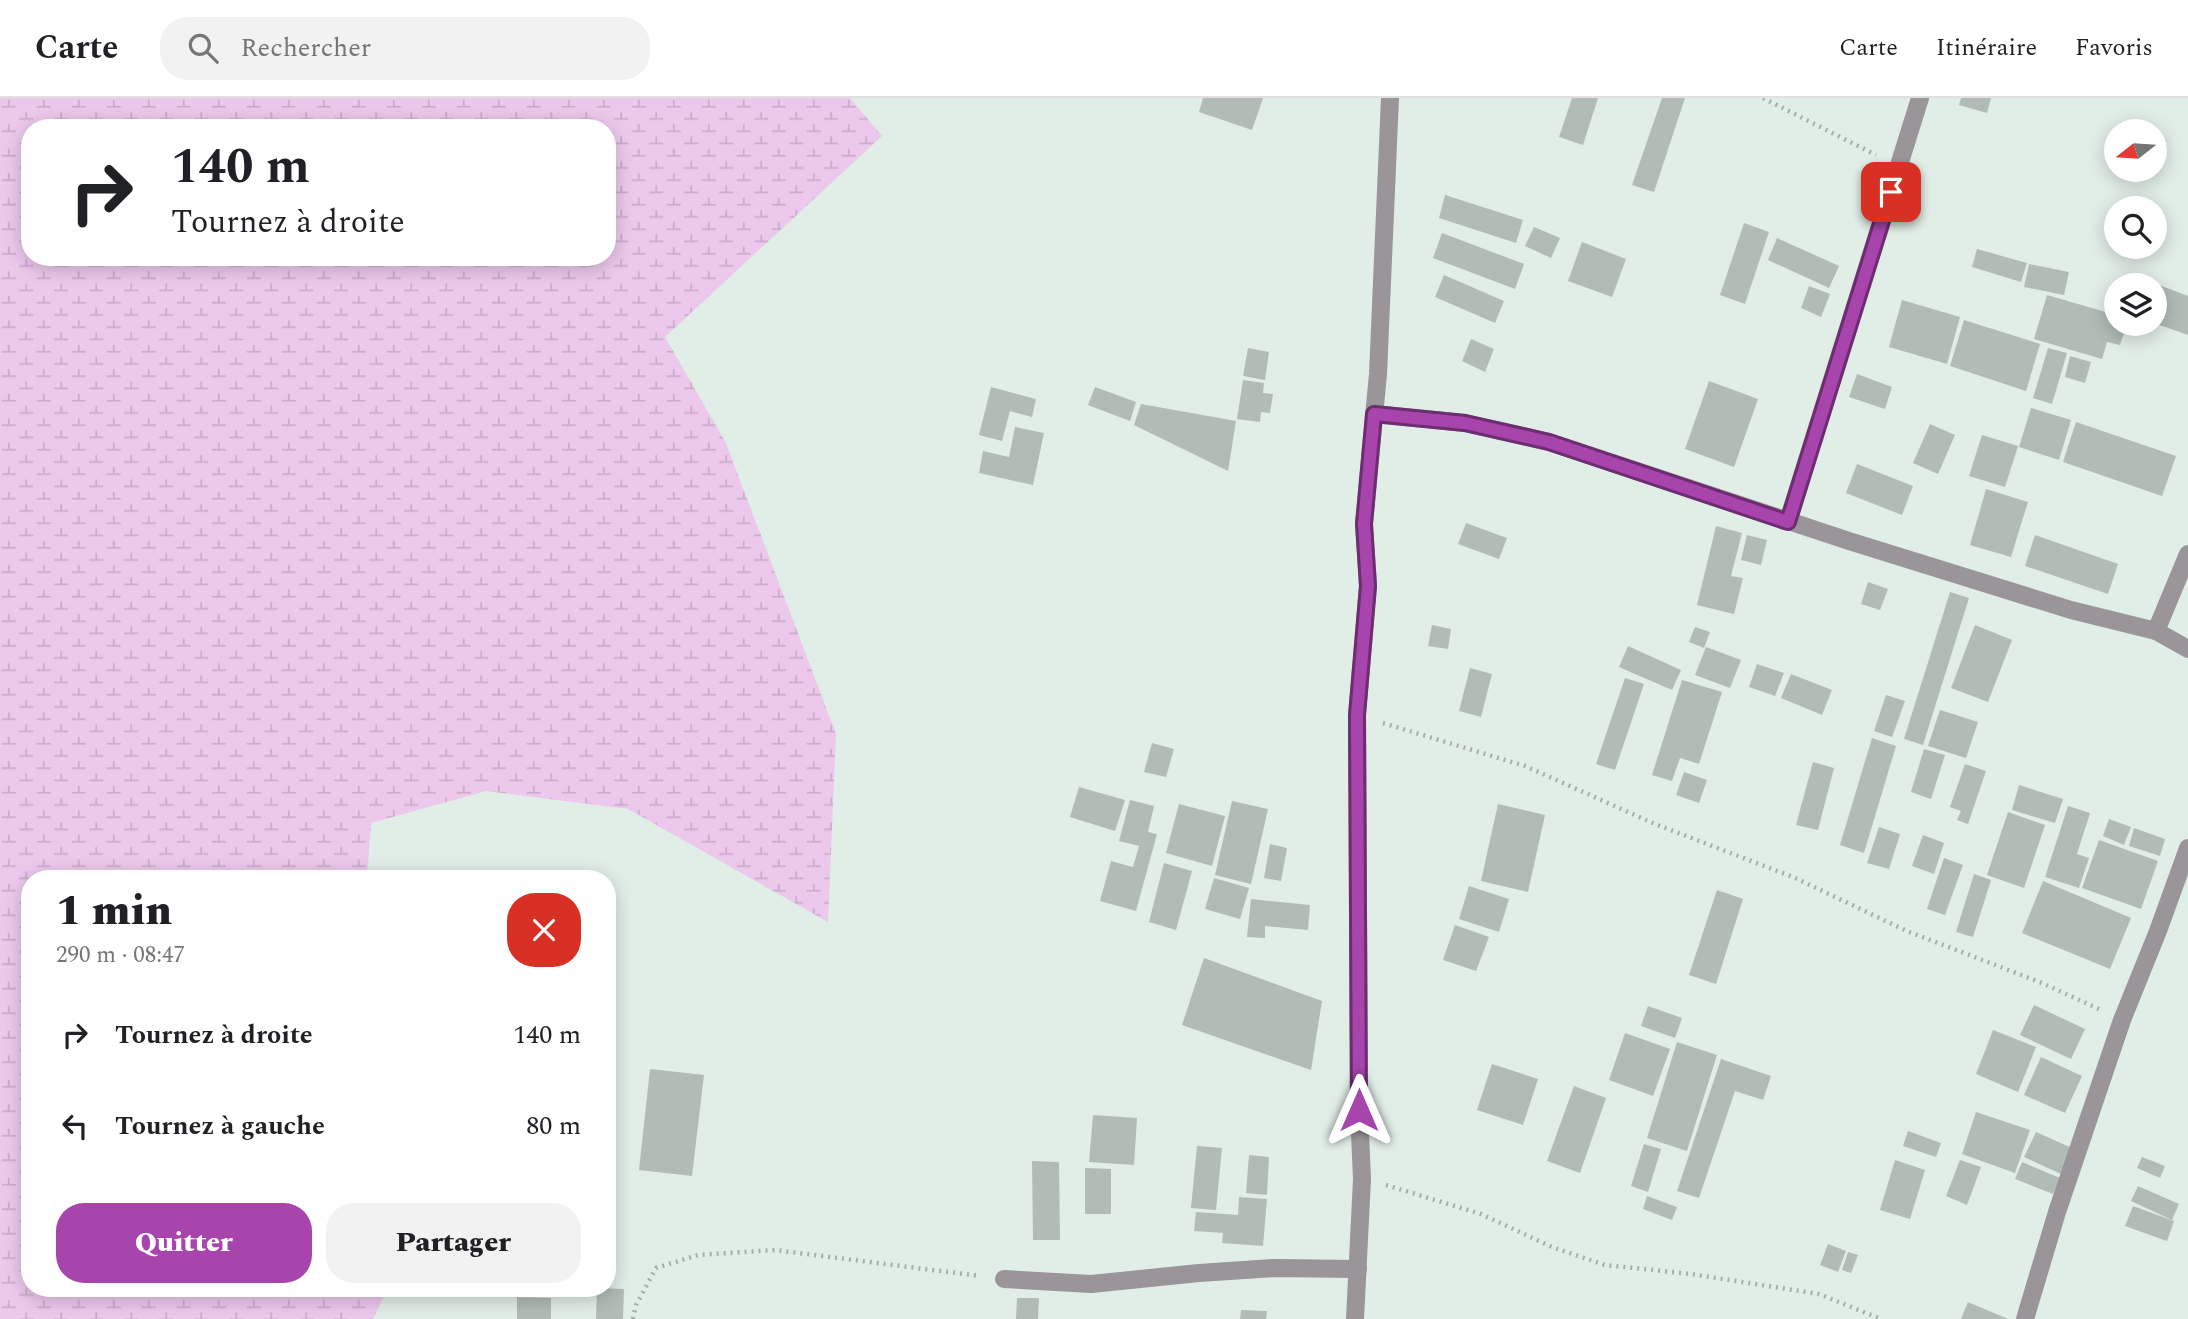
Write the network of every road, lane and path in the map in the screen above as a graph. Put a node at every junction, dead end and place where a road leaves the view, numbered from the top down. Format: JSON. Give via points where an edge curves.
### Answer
{"nodes":[{"id":1,"x":1390,"y":98,"type":"edge"},
{"id":2,"x":1763,"y":98,"type":"edge"},
{"id":3,"x":1920,"y":98,"type":"edge"},
{"id":4,"x":1899,"y":167,"type":"junction"},
{"id":5,"x":1374,"y":414,"type":"junction"},
{"id":6,"x":1788,"y":522,"type":"junction"},
{"id":7,"x":2188,"y":554,"type":"edge"},
{"id":8,"x":2156,"y":631,"type":"junction"},
{"id":9,"x":2188,"y":649,"type":"edge"},
{"id":10,"x":1357,"y":715,"type":"junction"},
{"id":11,"x":2188,"y":848,"type":"edge"},
{"id":12,"x":2122,"y":1020,"type":"junction"},
{"id":13,"x":1362,"y":1179,"type":"junction"},
{"id":14,"x":1358,"y":1269,"type":"junction"},
{"id":15,"x":1004,"y":1279,"type":"joint"},
{"id":16,"x":633,"y":1319,"type":"edge"},
{"id":17,"x":1356,"y":1319,"type":"edge"},
{"id":18,"x":1881,"y":1319,"type":"edge"},
{"id":19,"x":2025,"y":1319,"type":"edge"}],
"edges":[{"from":1,"to":5,"type":"street"},
{"from":2,"to":4,"type":"path"},
{"from":3,"to":4,"type":"street"},
{"from":4,"to":6,"type":"street"},
{"from":5,"to":6,"type":"street","via":[[1465,423],[1549,442]]},
{"from":5,"to":10,"type":"street","via":[[1364,524],[1368,586]]},
{"from":6,"to":8,"type":"street","via":[[2071,610]]},
{"from":7,"to":8,"type":"street"},
{"from":8,"to":9,"type":"street"},
{"from":10,"to":12,"type":"path","via":[[1525,766]]},
{"from":10,"to":13,"type":"street"},
{"from":11,"to":12,"type":"street"},
{"from":12,"to":19,"type":"street"},
{"from":13,"to":14,"type":"street"},
{"from":13,"to":18,"type":"path","via":[[1481,1214],[1552,1247],[1605,1265],[1819,1294]]},
{"from":14,"to":15,"type":"street","via":[[1262,1269],[1091,1284]]},
{"from":14,"to":17,"type":"street"},
{"from":15,"to":16,"type":"path","via":[[775,1250],[698,1255],[656,1268]]}]}
